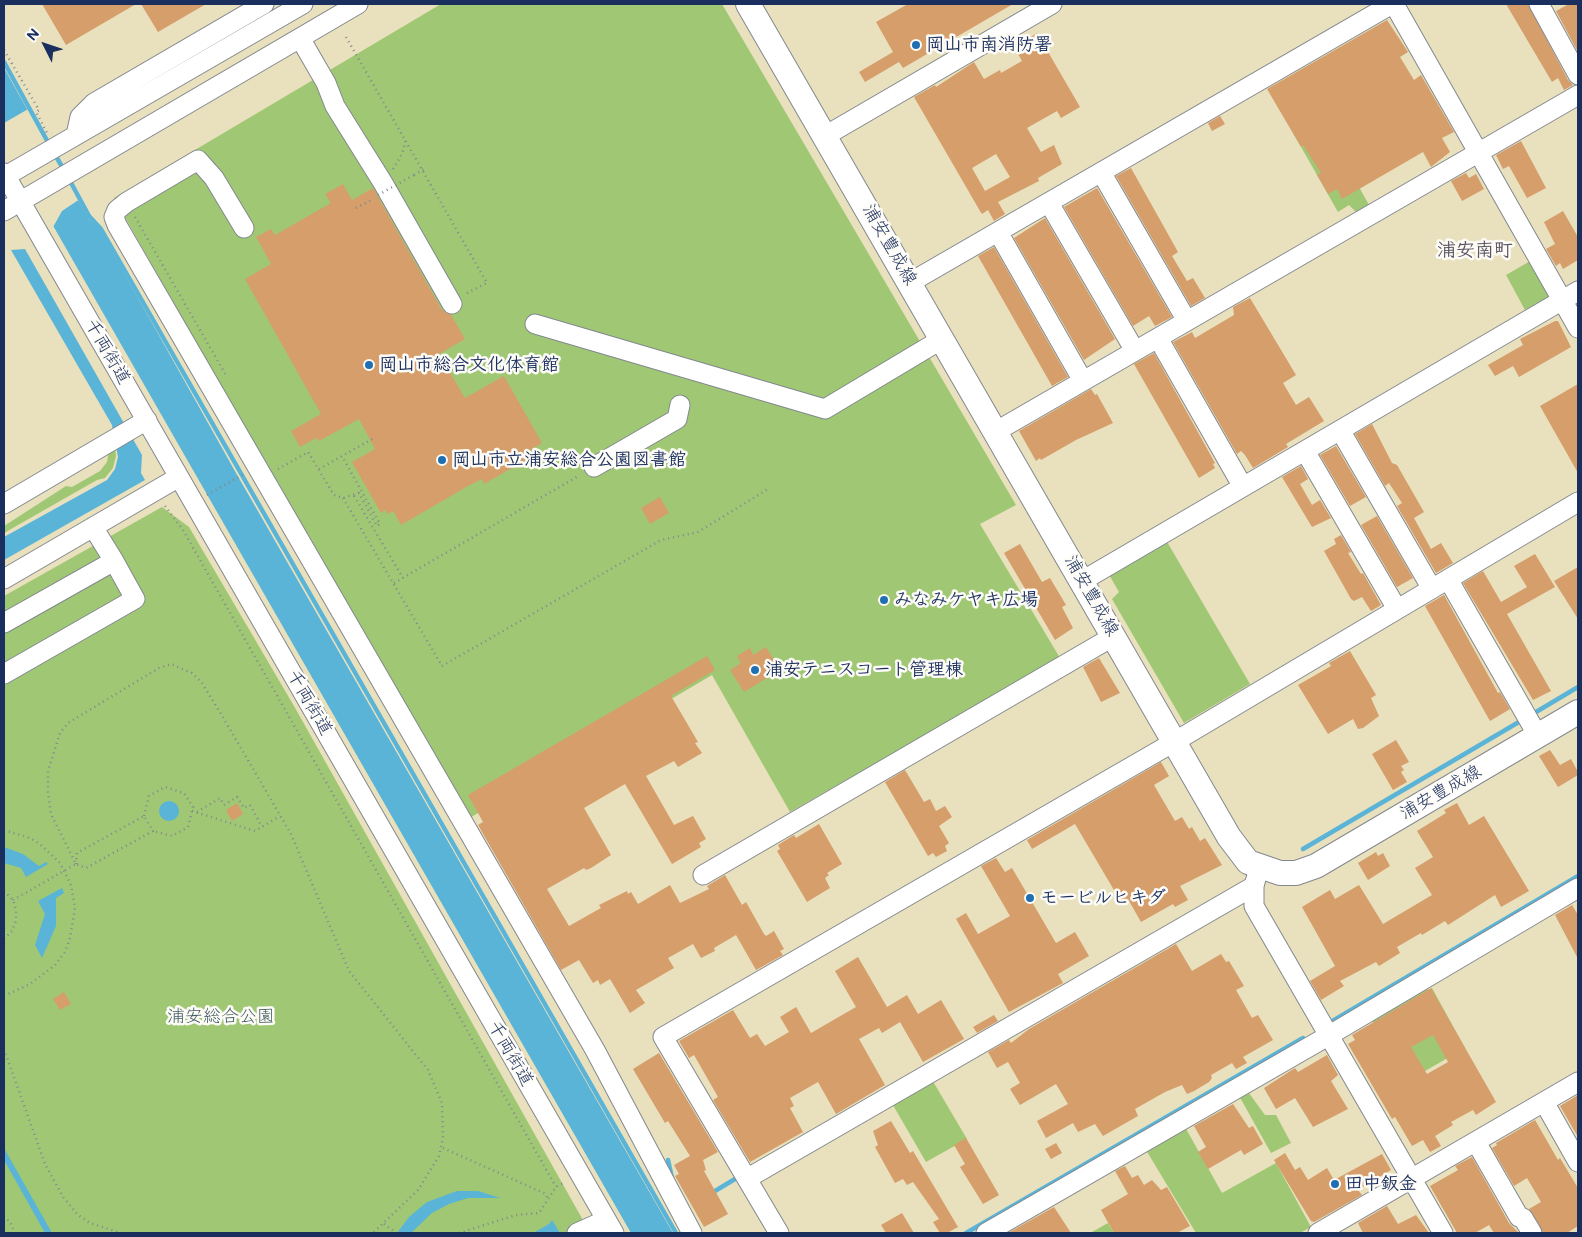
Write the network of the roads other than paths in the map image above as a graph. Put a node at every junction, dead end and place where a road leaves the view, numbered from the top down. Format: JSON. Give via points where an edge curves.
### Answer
{"nodes":[{"id":1,"x":264,"y":4,"type":"edge"},
{"id":2,"x":303,"y":4,"type":"edge"},
{"id":3,"x":358,"y":4,"type":"edge"},
{"id":4,"x":748,"y":4,"type":"edge"},
{"id":5,"x":1052,"y":4,"type":"edge"},
{"id":6,"x":1393,"y":4,"type":"edge"},
{"id":7,"x":1539,"y":4,"type":"edge"},
{"id":8,"x":300,"y":38,"type":"junction"},
{"id":9,"x":1578,"y":75,"type":"edge"},
{"id":10,"x":1578,"y":95,"type":"edge"},
{"id":11,"x":76,"y":135,"type":"junction"},
{"id":12,"x":825,"y":136,"type":"junction"},
{"id":13,"x":1479,"y":153,"type":"junction"},
{"id":14,"x":1101,"y":172,"type":"junction"},
{"id":15,"x":7,"y":174,"type":"edge"},
{"id":16,"x":26,"y":198,"type":"junction"},
{"id":17,"x":1049,"y":203,"type":"junction"},
{"id":18,"x":4,"y":211,"type":"edge"},
{"id":19,"x":244,"y":228,"type":"dead end"},
{"id":20,"x":998,"y":232,"type":"junction"},
{"id":21,"x":911,"y":282,"type":"junction"},
{"id":22,"x":1570,"y":296,"type":"edge"},
{"id":23,"x":457,"y":300,"type":"road end"},
{"id":24,"x":1187,"y":322,"type":"junction"},
{"id":25,"x":535,"y":324,"type":"dead end"},
{"id":26,"x":1578,"y":328,"type":"edge"},
{"id":27,"x":942,"y":338,"type":"junction"},
{"id":28,"x":1158,"y":338,"type":"junction"},
{"id":29,"x":1135,"y":351,"type":"junction"},
{"id":30,"x":1083,"y":381,"type":"junction"},
{"id":31,"x":680,"y":405,"type":"dead end"},
{"id":32,"x":147,"y":420,"type":"junction"},
{"id":33,"x":1340,"y":430,"type":"junction"},
{"id":34,"x":996,"y":432,"type":"junction"},
{"id":35,"x":1305,"y":451,"type":"junction"},
{"id":36,"x":594,"y":467,"type":"road end"},
{"id":37,"x":179,"y":477,"type":"junction"},
{"id":38,"x":1243,"y":487,"type":"junction"},
{"id":39,"x":1578,"y":502,"type":"edge"},
{"id":40,"x":4,"y":504,"type":"edge"},
{"id":41,"x":93,"y":527,"type":"junction"},
{"id":42,"x":114,"y":561,"type":"junction"},
{"id":43,"x":4,"y":579,"type":"edge"},
{"id":44,"x":1448,"y":579,"type":"junction"},
{"id":45,"x":1082,"y":581,"type":"junction"},
{"id":46,"x":1432,"y":588,"type":"junction"},
{"id":47,"x":1397,"y":609,"type":"junction"},
{"id":48,"x":4,"y":623,"type":"edge"},
{"id":49,"x":1114,"y":636,"type":"junction"},
{"id":50,"x":4,"y":674,"type":"edge"},
{"id":51,"x":1578,"y":712,"type":"edge"},
{"id":52,"x":1531,"y":724,"type":"junction"},
{"id":53,"x":1174,"y":742,"type":"junction"},
{"id":54,"x":703,"y":875,"type":"dead end"},
{"id":55,"x":1257,"y":877,"type":"junction"},
{"id":56,"x":1578,"y":888,"type":"edge"},
{"id":57,"x":1328,"y":1036,"type":"junction"},
{"id":58,"x":1578,"y":1082,"type":"edge"},
{"id":59,"x":1544,"y":1102,"type":"junction"},
{"id":60,"x":1476,"y":1142,"type":"junction"},
{"id":61,"x":1578,"y":1162,"type":"edge"},
{"id":62,"x":748,"y":1178,"type":"junction"},
{"id":63,"x":1411,"y":1179,"type":"junction"},
{"id":64,"x":610,"y":1226,"type":"edge"},
{"id":65,"x":577,"y":1233,"type":"edge"},
{"id":66,"x":692,"y":1233,"type":"edge"},
{"id":67,"x":780,"y":1233,"type":"edge"},
{"id":68,"x":986,"y":1233,"type":"edge"},
{"id":69,"x":1318,"y":1233,"type":"edge"},
{"id":70,"x":1443,"y":1233,"type":"edge"},
{"id":71,"x":1532,"y":1233,"type":"edge"}],
"edges":[{"from":1,"to":11,"type":"street","via":[[94,103],[80,117]]},
{"from":2,"to":11,"type":"street"},
{"from":3,"to":8,"type":"street"},
{"from":4,"to":12,"type":"main road","name":"浦安豊成線"},
{"from":5,"to":12,"type":"street"},
{"from":6,"to":13,"type":"street"},
{"from":6,"to":14,"type":"street"},
{"from":7,"to":9,"type":"street"},
{"from":8,"to":16,"type":"street"},
{"from":8,"to":23,"type":"street","via":[[326,83],[335,106]]},
{"from":10,"to":13,"type":"street"},
{"from":11,"to":15,"type":"street","via":[[50,140]]},
{"from":12,"to":21,"type":"main road","name":"浦安豊成線"},
{"from":13,"to":22,"type":"street"},
{"from":13,"to":24,"type":"street"},
{"from":14,"to":17,"type":"street"},
{"from":14,"to":24,"type":"street"},
{"from":15,"to":16,"type":"street","name":"千両街道"},
{"from":16,"to":18,"type":"street"},
{"from":16,"to":32,"type":"street","name":"千両街道"},
{"from":17,"to":20,"type":"street"},
{"from":17,"to":29,"type":"street"},
{"from":19,"to":66,"type":"street","via":[[214,178],[198,160],[127,202],[115,213],[117,225],[594,1050]]},
{"from":20,"to":21,"type":"street"},
{"from":20,"to":30,"type":"street"},
{"from":21,"to":27,"type":"main road","name":"浦安豊成線"},
{"from":22,"to":26,"type":"street"},
{"from":22,"to":33,"type":"street"},
{"from":24,"to":28,"type":"street"},
{"from":25,"to":27,"type":"street","via":[[824,408]]},
{"from":27,"to":34,"type":"main road","name":"浦安豊成線"},
{"from":28,"to":29,"type":"street"},
{"from":28,"to":38,"type":"street"},
{"from":29,"to":30,"type":"street"},
{"from":30,"to":34,"type":"street"},
{"from":31,"to":36,"type":"street","via":[[677,419]]},
{"from":32,"to":37,"type":"street","name":"千両街道"},
{"from":32,"to":40,"type":"street"},
{"from":33,"to":35,"type":"street"},
{"from":33,"to":46,"type":"street"},
{"from":34,"to":45,"type":"main road","name":"浦安豊成線"},
{"from":35,"to":38,"type":"street"},
{"from":35,"to":47,"type":"street"},
{"from":37,"to":41,"type":"street"},
{"from":37,"to":64,"type":"street","name":"千両街道"},
{"from":38,"to":45,"type":"street"},
{"from":39,"to":44,"type":"street"},
{"from":41,"to":42,"type":"street"},
{"from":41,"to":43,"type":"street"},
{"from":42,"to":48,"type":"street"},
{"from":42,"to":50,"type":"street","via":[[135,599]]},
{"from":44,"to":46,"type":"street"},
{"from":44,"to":52,"type":"street"},
{"from":45,"to":49,"type":"main road","name":"浦安豊成線"},
{"from":46,"to":47,"type":"street"},
{"from":47,"to":53,"type":"street"},
{"from":49,"to":53,"type":"main road","name":"浦安豊成線"},
{"from":49,"to":54,"type":"street"},
{"from":51,"to":52,"type":"main road","name":"浦安豊成線"},
{"from":52,"to":55,"type":"main road","name":"浦安豊成線","via":[[1316,866],[1296,873]]},
{"from":53,"to":55,"type":"main road","name":"浦安豊成線","via":[[1237,850]]},
{"from":53,"to":62,"type":"street","via":[[663,1037]]},
{"from":55,"to":57,"type":"street","via":[[1254,906]]},
{"from":55,"to":62,"type":"street"},
{"from":56,"to":57,"type":"street"},
{"from":57,"to":63,"type":"street"},
{"from":57,"to":68,"type":"street"},
{"from":58,"to":59,"type":"street"},
{"from":59,"to":60,"type":"street"},
{"from":59,"to":61,"type":"street"},
{"from":60,"to":63,"type":"street"},
{"from":60,"to":71,"type":"street"},
{"from":62,"to":67,"type":"street"},
{"from":63,"to":69,"type":"street"},
{"from":63,"to":70,"type":"street"},
{"from":64,"to":65,"type":"street"}]}
